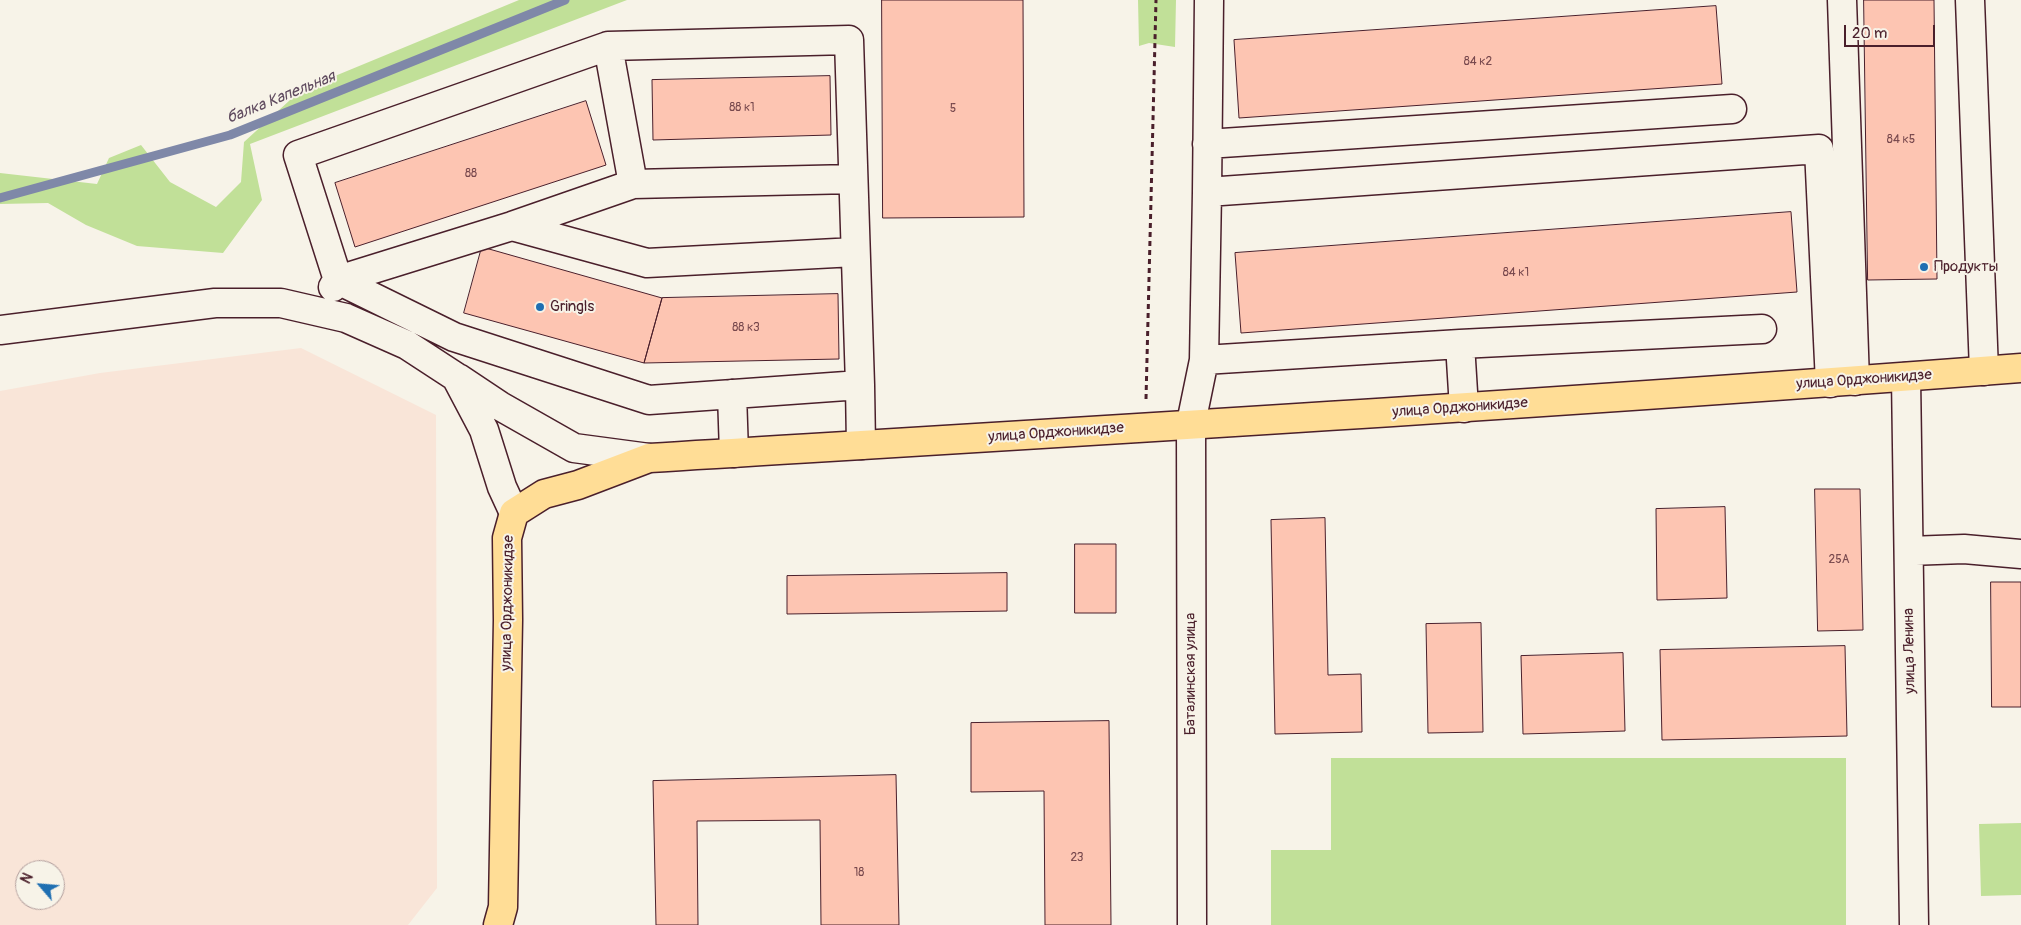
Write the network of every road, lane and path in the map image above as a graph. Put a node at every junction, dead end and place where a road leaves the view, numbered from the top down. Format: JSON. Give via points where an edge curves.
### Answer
{"nodes":[{"id":1,"x":1156,"y":0,"type":"edge"},
{"id":2,"x":1209,"y":0,"type":"edge"},
{"id":3,"x":1842,"y":0,"type":"edge"},
{"id":4,"x":1970,"y":0,"type":"edge"},
{"id":5,"x":608,"y":46,"type":"junction"},
{"id":6,"x":1732,"y":109,"type":"dead end"},
{"id":7,"x":1207,"y":144,"type":"junction"},
{"id":8,"x":853,"y":180,"type":"junction"},
{"id":9,"x":633,"y":184,"type":"junction"},
{"id":10,"x":1206,"y":192,"type":"junction"},
{"id":11,"x":512,"y":226,"type":"junction"},
{"id":12,"x":855,"y":252,"type":"junction"},
{"id":13,"x":338,"y":280,"type":"junction"},
{"id":14,"x":315,"y":310,"type":"junction"},
{"id":15,"x":1762,"y":329,"type":"dead end"},
{"id":16,"x":0,"y":330,"type":"edge"},
{"id":17,"x":1460,"y":344,"type":"junction"},
{"id":18,"x":1204,"y":360,"type":"junction"},
{"id":19,"x":2021,"y":368,"type":"edge"},
{"id":20,"x":1984,"y":371,"type":"junction"},
{"id":21,"x":456,"y":377,"type":"junction"},
{"id":22,"x":1906,"y":377,"type":"junction"},
{"id":23,"x":1842,"y":382,"type":"junction"},
{"id":24,"x":860,"y":385,"type":"junction"},
{"id":25,"x":732,"y":394,"type":"junction"},
{"id":26,"x":1464,"y":408,"type":"junction"},
{"id":27,"x":1191,"y":423,"type":"junction"},
{"id":28,"x":1148,"y":427,"type":"junction"},
{"id":29,"x":861,"y":445,"type":"junction"},
{"id":30,"x":734,"y":453,"type":"junction"},
{"id":31,"x":649,"y":458,"type":"junction"},
{"id":32,"x":514,"y":514,"type":"junction"},
{"id":33,"x":1908,"y":551,"type":"junction"},
{"id":34,"x":2021,"y":554,"type":"edge"},
{"id":35,"x":498,"y":925,"type":"edge"},
{"id":36,"x":1192,"y":925,"type":"edge"},
{"id":37,"x":1914,"y":925,"type":"edge"}],
"edges":[{"from":1,"to":28,"type":"path","via":[[1146,397]]},
{"from":2,"to":7,"type":"street","name":"Баталинская улица"},
{"from":3,"to":23,"type":"street"},
{"from":4,"to":20,"type":"street"},
{"from":5,"to":8,"type":"street","via":[[849,40]]},
{"from":5,"to":9,"type":"street"},
{"from":5,"to":13,"type":"street","via":[[298,155]]},
{"from":6,"to":7,"type":"street"},
{"from":7,"to":10,"type":"street","name":"Баталинская улица"},
{"from":8,"to":9,"type":"street"},
{"from":8,"to":12,"type":"street"},
{"from":9,"to":11,"type":"street"},
{"from":10,"to":18,"type":"street","name":"Баталинская улица"},
{"from":10,"to":23,"type":"street","via":[[1819,150]]},
{"from":11,"to":12,"type":"street","via":[[647,263]]},
{"from":11,"to":13,"type":"street"},
{"from":12,"to":24,"type":"street"},
{"from":13,"to":14,"type":"street"},
{"from":13,"to":25,"type":"street","via":[[454,338],[649,400]]},
{"from":14,"to":16,"type":"street","via":[[281,303],[215,303]]},
{"from":14,"to":21,"type":"street","via":[[346,318],[407,345]]},
{"from":15,"to":17,"type":"street"},
{"from":17,"to":18,"type":"street"},
{"from":17,"to":26,"type":"street"},
{"from":18,"to":27,"type":"street","name":"Баталинская улица"},
{"from":19,"to":20,"type":"main road","name":"улица Орджоникидзе"},
{"from":20,"to":22,"type":"main road","name":"улица Орджоникидзе"},
{"from":21,"to":31,"type":"street","via":[[574,448]]},
{"from":21,"to":32,"type":"street","via":[[484,430]]},
{"from":22,"to":23,"type":"main road","name":"улица Орджоникидзе"},
{"from":22,"to":33,"type":"street","name":"улица Ленина"},
{"from":23,"to":26,"type":"main road","name":"улица Орджоникидзе"},
{"from":24,"to":25,"type":"street"},
{"from":24,"to":29,"type":"street"},
{"from":25,"to":30,"type":"street"},
{"from":26,"to":27,"type":"main road","name":"улица Орджоникидзе"},
{"from":27,"to":28,"type":"main road","name":"улица Орджоникидзе"},
{"from":27,"to":36,"type":"street","name":"Баталинская улица"},
{"from":28,"to":29,"type":"main road","name":"улица Орджоникидзе"},
{"from":29,"to":30,"type":"main road","name":"улица Орджоникидзе"},
{"from":30,"to":31,"type":"main road","name":"улица Орджоникидзе"},
{"from":31,"to":32,"type":"main road","name":"улица Орджоникидзе","via":[[578,485],[544,494]]},
{"from":32,"to":35,"type":"main road","name":"улица Орджоникидзе","via":[[507,538],[503,906]]},
{"from":33,"to":34,"type":"street","via":[[1964,549]]},
{"from":33,"to":37,"type":"street","name":"улица Ленина"}]}
